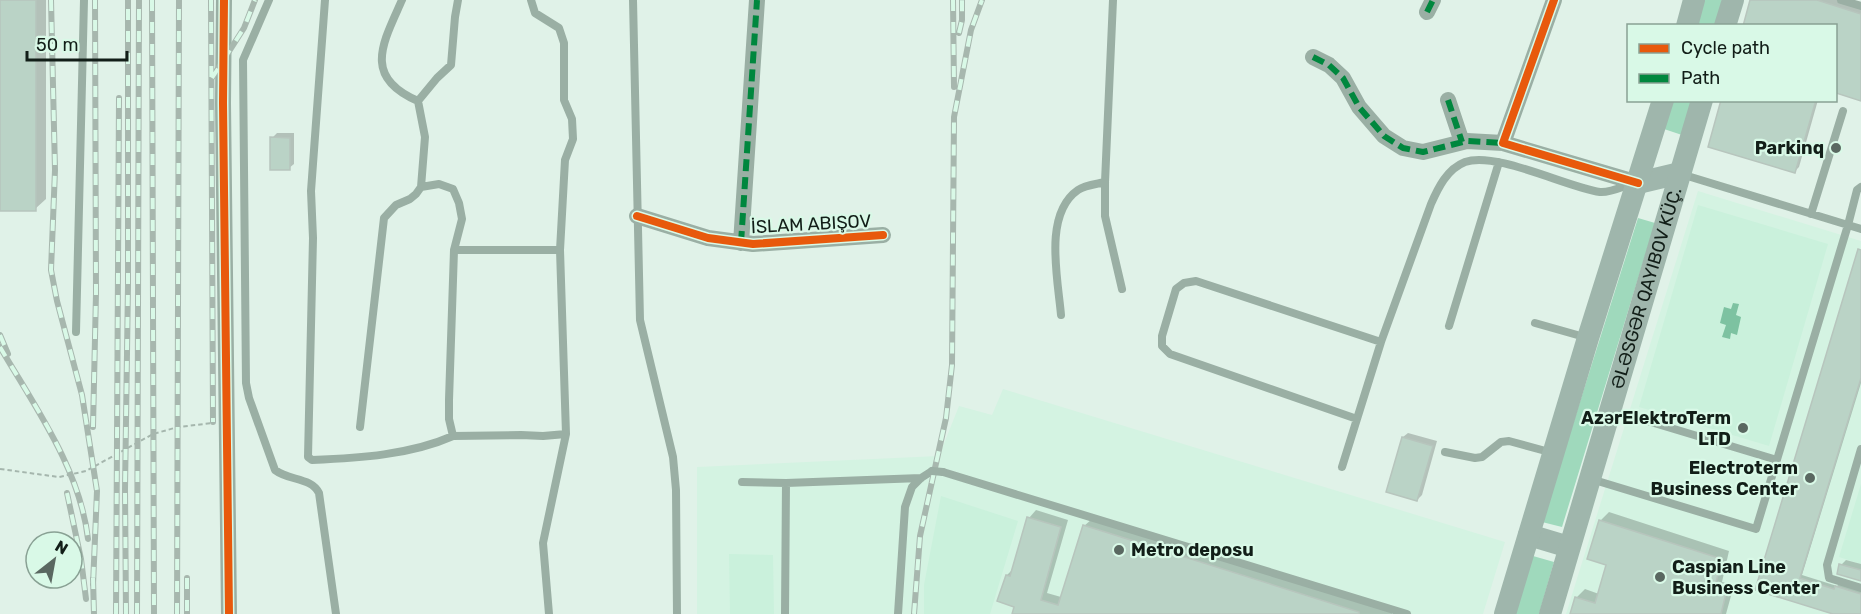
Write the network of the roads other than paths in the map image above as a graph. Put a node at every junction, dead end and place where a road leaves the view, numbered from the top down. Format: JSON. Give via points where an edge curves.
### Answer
{"nodes":[{"id":1,"x":84,"y":0,"type":"edge"},
{"id":2,"x":224,"y":0,"type":"edge"},
{"id":3,"x":269,"y":0,"type":"edge"},
{"id":4,"x":325,"y":0,"type":"edge"},
{"id":5,"x":402,"y":0,"type":"edge"},
{"id":6,"x":458,"y":0,"type":"edge"},
{"id":7,"x":531,"y":0,"type":"edge"},
{"id":8,"x":633,"y":0,"type":"edge"},
{"id":9,"x":757,"y":0,"type":"edge"},
{"id":10,"x":1113,"y":0,"type":"edge"},
{"id":11,"x":1554,"y":0,"type":"edge"},
{"id":12,"x":1694,"y":0,"type":"edge"},
{"id":13,"x":1733,"y":0,"type":"edge"},
{"id":14,"x":1841,"y":0,"type":"edge"},
{"id":15,"x":1861,"y":6,"type":"edge"},
{"id":16,"x":1688,"y":24,"type":"edge"},
{"id":17,"x":1726,"y":24,"type":"edge"},
{"id":18,"x":1313,"y":57,"type":"dead end"},
{"id":19,"x":243,"y":60,"type":"junction"},
{"id":20,"x":222,"y":62,"type":"junction"},
{"id":21,"x":1448,"y":100,"type":"dead end"},
{"id":22,"x":418,"y":101,"type":"junction"},
{"id":23,"x":1662,"y":102,"type":"edge"},
{"id":24,"x":1701,"y":102,"type":"edge"},
{"id":25,"x":1843,"y":111,"type":"dead end"},
{"id":26,"x":1462,"y":142,"type":"junction"},
{"id":27,"x":1503,"y":143,"type":"junction"},
{"id":28,"x":1499,"y":162,"type":"junction"},
{"id":29,"x":1680,"y":174,"type":"junction"},
{"id":30,"x":1105,"y":182,"type":"junction"},
{"id":31,"x":1638,"y":183,"type":"junction"},
{"id":32,"x":421,"y":187,"type":"junction"},
{"id":33,"x":1861,"y":187,"type":"edge"},
{"id":34,"x":1811,"y":214,"type":"junction"},
{"id":35,"x":637,"y":216,"type":"junction"},
{"id":36,"x":1848,"y":225,"type":"junction"},
{"id":37,"x":1861,"y":229,"type":"edge"},
{"id":38,"x":883,"y":235,"type":"dead end"},
{"id":39,"x":741,"y":243,"type":"junction"},
{"id":40,"x":454,"y":250,"type":"junction"},
{"id":41,"x":560,"y":250,"type":"junction"},
{"id":42,"x":1122,"y":289,"type":"dead end"},
{"id":43,"x":1061,"y":315,"type":"dead end"},
{"id":44,"x":1535,"y":323,"type":"dead end"},
{"id":45,"x":1449,"y":326,"type":"dead end"},
{"id":46,"x":76,"y":332,"type":"dead end"},
{"id":47,"x":1588,"y":338,"type":"junction"},
{"id":48,"x":1381,"y":342,"type":"junction"},
{"id":49,"x":1611,"y":410,"type":"junction"},
{"id":50,"x":1357,"y":419,"type":"junction"},
{"id":51,"x":360,"y":427,"type":"dead end"},
{"id":52,"x":566,"y":434,"type":"junction"},
{"id":53,"x":453,"y":436,"type":"junction"},
{"id":54,"x":1861,"y":449,"type":"edge"},
{"id":55,"x":1445,"y":452,"type":"dead end"},
{"id":56,"x":1554,"y":453,"type":"junction"},
{"id":57,"x":1777,"y":460,"type":"junction"},
{"id":58,"x":1342,"y":467,"type":"dead end"},
{"id":59,"x":921,"y":478,"type":"junction"},
{"id":60,"x":1590,"y":478,"type":"junction"},
{"id":61,"x":742,"y":482,"type":"dead end"},
{"id":62,"x":786,"y":483,"type":"junction"},
{"id":63,"x":1529,"y":535,"type":"junction"},
{"id":64,"x":1569,"y":547,"type":"junction"},
{"id":65,"x":1861,"y":588,"type":"edge"},
{"id":66,"x":229,"y":614,"type":"edge"},
{"id":67,"x":336,"y":614,"type":"edge"},
{"id":68,"x":549,"y":614,"type":"edge"},
{"id":69,"x":677,"y":614,"type":"edge"},
{"id":70,"x":785,"y":614,"type":"edge"},
{"id":71,"x":898,"y":614,"type":"edge"},
{"id":72,"x":1407,"y":614,"type":"edge"},
{"id":73,"x":1505,"y":614,"type":"edge"},
{"id":74,"x":1550,"y":614,"type":"edge"}],
"edges":[{"from":1,"to":46,"type":"lane"},
{"from":2,"to":20,"type":"street"},
{"from":3,"to":19,"type":"lane"},
{"from":4,"to":53,"type":"lane","via":[[311,191],[308,457],[339,459],[404,451]]},
{"from":5,"to":22,"type":"lane","via":[[384,39],[381,65],[389,82],[403,95]]},
{"from":6,"to":22,"type":"lane","via":[[451,65]]},
{"from":7,"to":41,"type":"lane","via":[[535,13],[560,28],[564,43],[564,100],[572,119],[573,139],[565,160]]},
{"from":8,"to":35,"type":"lane"},
{"from":9,"to":39,"type":"street"},
{"from":10,"to":30,"type":"lane"},
{"from":11,"to":27,"type":"street"},
{"from":12,"to":16,"type":"main road"},
{"from":13,"to":17,"type":"main road"},
{"from":14,"to":15,"type":"lane"},
{"from":18,"to":26,"type":"street","via":[[1343,78],[1365,114],[1384,136],[1403,148],[1423,153]]},
{"from":19,"to":20,"type":"lane"},
{"from":19,"to":67,"type":"lane","via":[[248,390],[275,470],[310,483],[319,493]]},
{"from":20,"to":66,"type":"street"},
{"from":21,"to":26,"type":"street"},
{"from":22,"to":32,"type":"lane","via":[[425,137]]},
{"from":23,"to":31,"type":"main road"},
{"from":24,"to":29,"type":"main road"},
{"from":25,"to":34,"type":"lane"},
{"from":26,"to":27,"type":"street"},
{"from":27,"to":31,"type":"street"},
{"from":28,"to":31,"type":"lane","via":[[1602,192]]},
{"from":28,"to":45,"type":"lane"},
{"from":28,"to":48,"type":"lane","via":[[1465,162],[1440,185]]},
{"from":29,"to":31,"type":"main road"},
{"from":29,"to":34,"type":"lane"},
{"from":29,"to":49,"type":"main road"},
{"from":30,"to":42,"type":"lane","via":[[1105,216]]},
{"from":30,"to":43,"type":"lane","via":[[1079,189],[1065,202],[1058,218],[1055,242]]},
{"from":31,"to":47,"type":"main road"},
{"from":32,"to":40,"type":"lane","via":[[439,184],[453,189],[462,219]]},
{"from":32,"to":51,"type":"lane","via":[[384,219]]},
{"from":33,"to":36,"type":"lane"},
{"from":34,"to":36,"type":"lane"},
{"from":35,"to":39,"type":"street","via":[[708,238]]},
{"from":35,"to":69,"type":"lane","via":[[640,320],[673,457]]},
{"from":36,"to":37,"type":"lane"},
{"from":36,"to":57,"type":"lane"},
{"from":38,"to":39,"type":"street"},
{"from":40,"to":41,"type":"lane"},
{"from":40,"to":53,"type":"lane","via":[[449,400]]},
{"from":41,"to":52,"type":"lane"},
{"from":44,"to":47,"type":"lane"},
{"from":47,"to":56,"type":"main road"},
{"from":48,"to":50,"type":"lane"},
{"from":48,"to":50,"type":"lane","via":[[1196,281],[1176,289],[1162,336],[1162,346],[1170,354]]},
{"from":49,"to":57,"type":"lane"},
{"from":49,"to":60,"type":"main road"},
{"from":50,"to":58,"type":"lane"},
{"from":52,"to":53,"type":"lane"},
{"from":52,"to":68,"type":"lane","via":[[543,543]]},
{"from":54,"to":65,"type":"lane","via":[[1827,565],[1829,578]]},
{"from":55,"to":56,"type":"lane","via":[[1482,457],[1501,442],[1509,441]]},
{"from":56,"to":63,"type":"main road"},
{"from":57,"to":60,"type":"lane","via":[[1756,529]]},
{"from":59,"to":62,"type":"lane"},
{"from":59,"to":71,"type":"lane","via":[[912,487],[905,507]]},
{"from":59,"to":72,"type":"lane","bridge":true,"via":[[933,471],[943,472]]},
{"from":60,"to":64,"type":"main road"},
{"from":61,"to":62,"type":"lane"},
{"from":62,"to":70,"type":"lane"},
{"from":63,"to":64,"type":"main road"},
{"from":63,"to":73,"type":"main road"},
{"from":64,"to":74,"type":"main road"}]}
